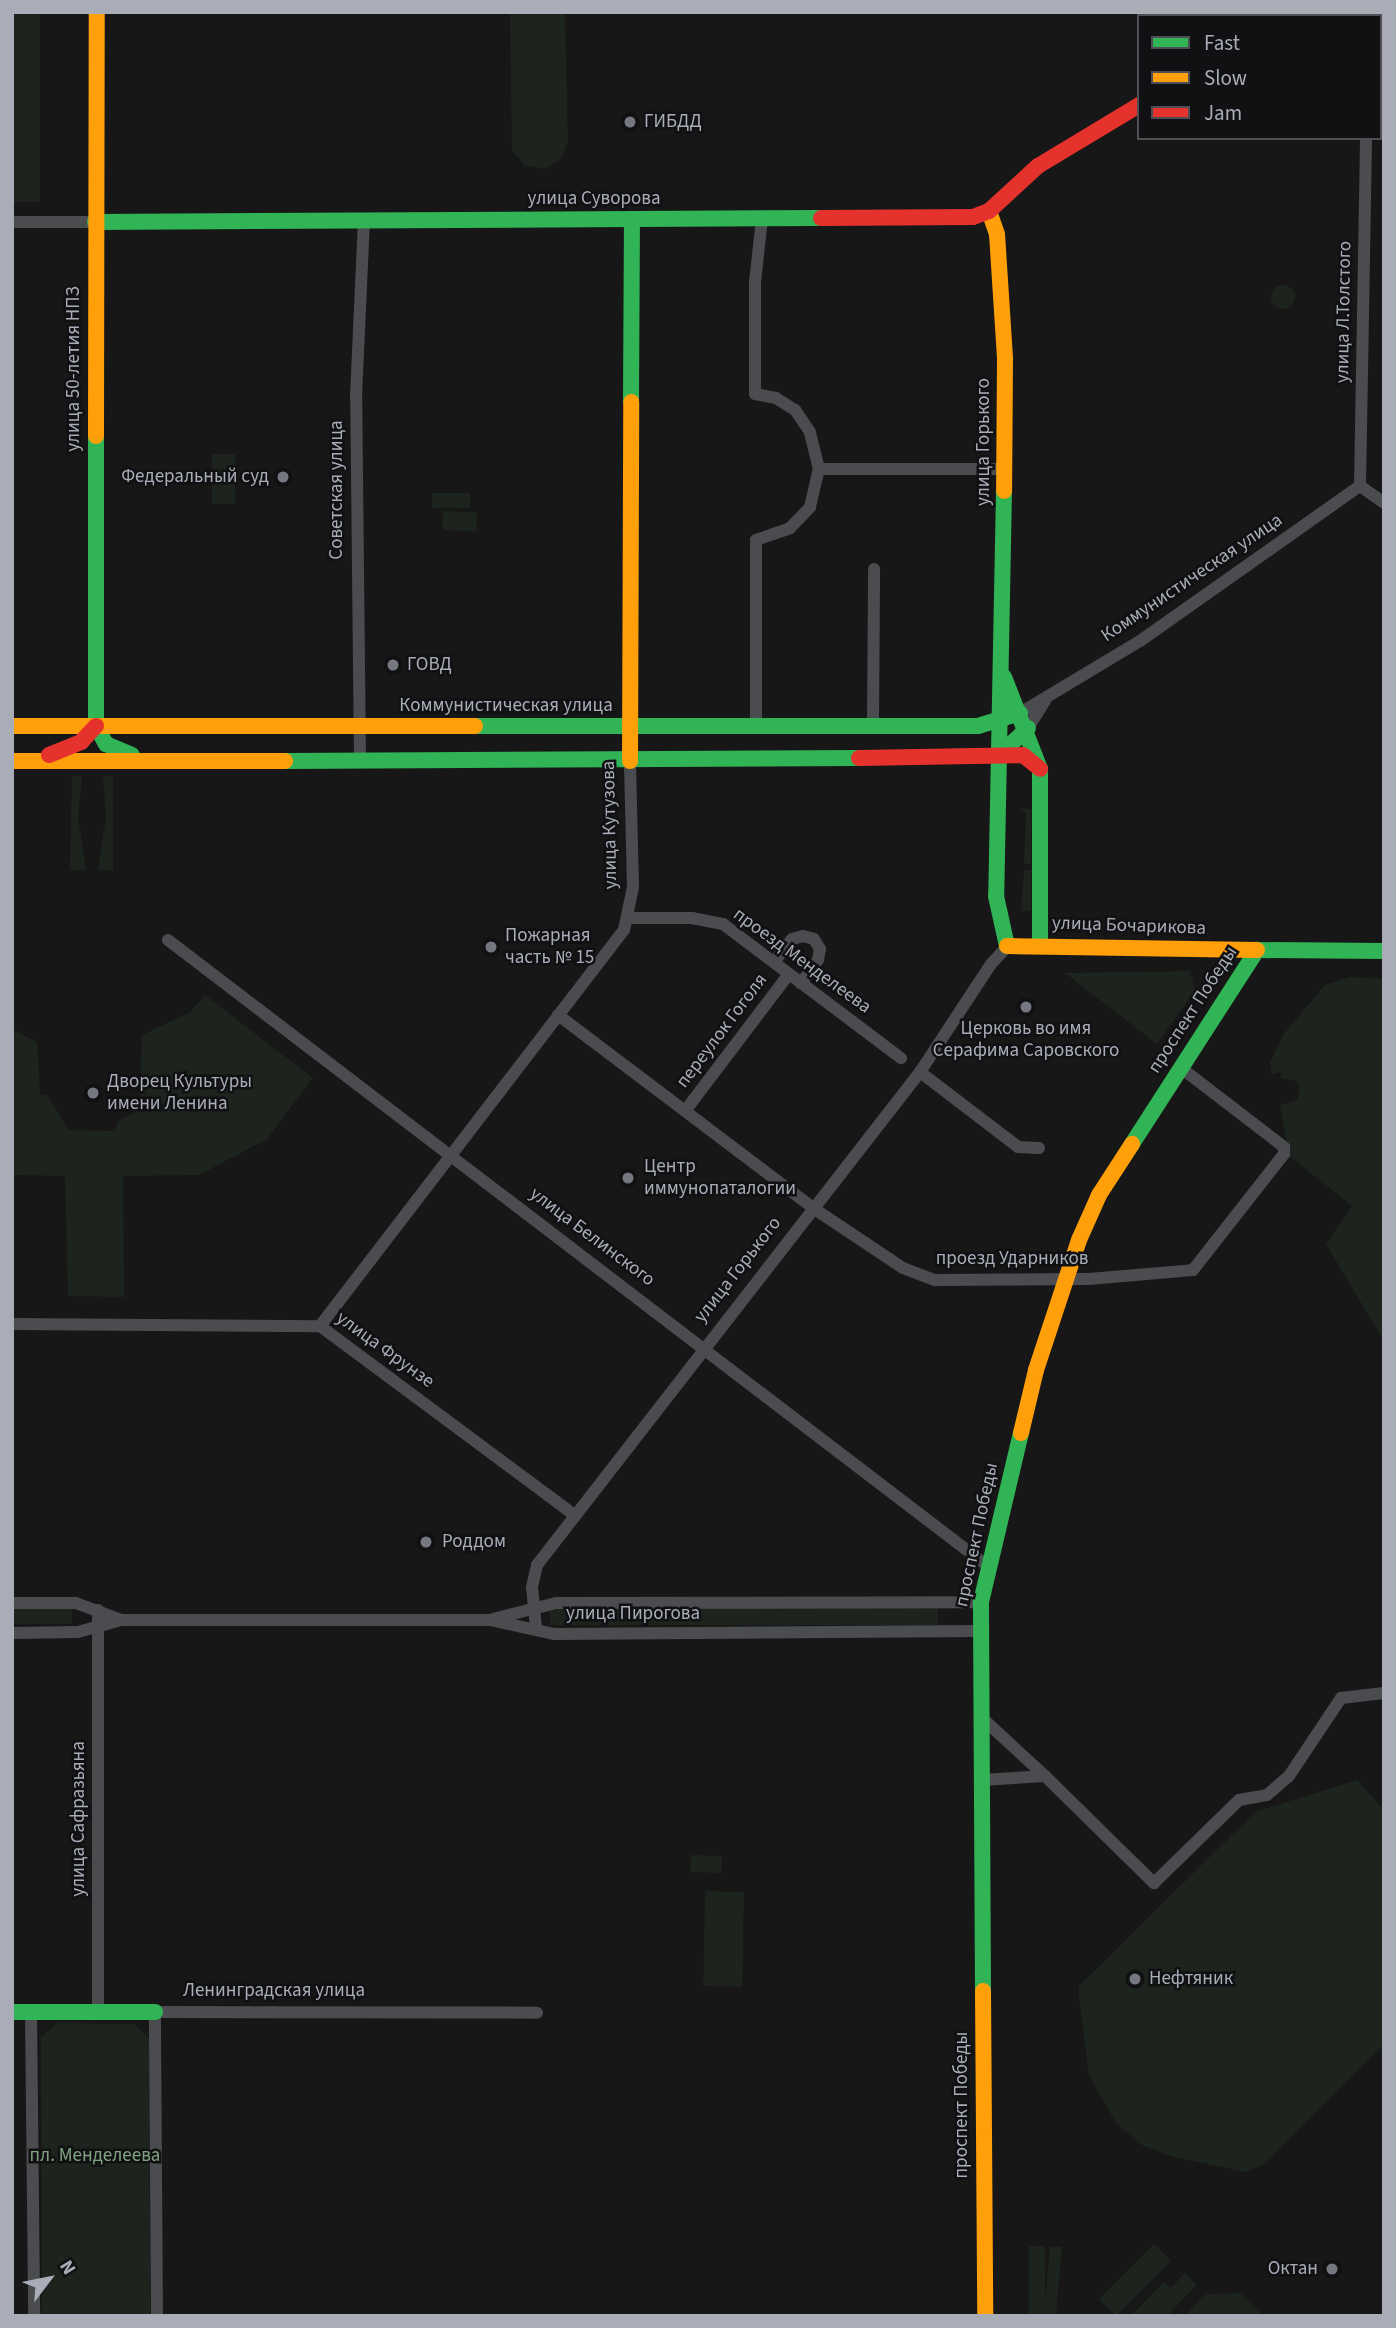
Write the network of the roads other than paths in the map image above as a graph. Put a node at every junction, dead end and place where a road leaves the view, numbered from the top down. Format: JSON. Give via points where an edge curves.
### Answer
{"nodes":[{"id":1,"x":97,"y":12,"type":"edge"},
{"id":2,"x":1137,"y":106,"type":"edge"},
{"id":3,"x":1366,"y":140,"type":"edge"},
{"id":4,"x":989,"y":211,"type":"junction"},
{"id":5,"x":364,"y":219,"type":"junction"},
{"id":6,"x":762,"y":219,"type":"junction"},
{"id":7,"x":632,"y":220,"type":"junction"},
{"id":8,"x":12,"y":222,"type":"edge"},
{"id":9,"x":95,"y":222,"type":"junction"},
{"id":10,"x":819,"y":469,"type":"junction"},
{"id":11,"x":1004,"y":469,"type":"junction"},
{"id":12,"x":1360,"y":486,"type":"junction"},
{"id":13,"x":1384,"y":503,"type":"edge"},
{"id":14,"x":874,"y":569,"type":"dead end"},
{"id":15,"x":1003,"y":674,"type":"junction"},
{"id":16,"x":1045,"y":701,"type":"junction"},
{"id":17,"x":1020,"y":713,"type":"junction"},
{"id":18,"x":999,"y":722,"type":"junction"},
{"id":19,"x":873,"y":724,"type":"junction"},
{"id":20,"x":360,"y":725,"type":"junction"},
{"id":21,"x":12,"y":726,"type":"edge"},
{"id":22,"x":96,"y":726,"type":"junction"},
{"id":23,"x":756,"y":727,"type":"junction"},
{"id":24,"x":629,"y":728,"type":"junction"},
{"id":25,"x":1028,"y":728,"type":"junction"},
{"id":26,"x":998,"y":756,"type":"junction"},
{"id":27,"x":168,"y":760,"type":"junction"},
{"id":28,"x":360,"y":760,"type":"junction"},
{"id":29,"x":15,"y":761,"type":"edge"},
{"id":30,"x":630,"y":761,"type":"junction"},
{"id":31,"x":1040,"y":769,"type":"junction"},
{"id":32,"x":628,"y":918,"type":"junction"},
{"id":33,"x":168,"y":940,"type":"dead end"},
{"id":34,"x":1040,"y":944,"type":"junction"},
{"id":35,"x":1007,"y":947,"type":"junction"},
{"id":36,"x":1257,"y":950,"type":"junction"},
{"id":37,"x":1384,"y":951,"type":"edge"},
{"id":38,"x":774,"y":962,"type":"junction"},
{"id":39,"x":789,"y":974,"type":"junction"},
{"id":40,"x":801,"y":983,"type":"junction"},
{"id":41,"x":558,"y":1015,"type":"junction"},
{"id":42,"x":901,"y":1058,"type":"dead end"},
{"id":43,"x":1181,"y":1068,"type":"junction"},
{"id":44,"x":920,"y":1072,"type":"junction"},
{"id":45,"x":685,"y":1111,"type":"junction"},
{"id":46,"x":1039,"y":1148,"type":"dead end"},
{"id":47,"x":453,"y":1155,"type":"junction"},
{"id":48,"x":813,"y":1208,"type":"junction"},
{"id":49,"x":1066,"y":1279,"type":"junction"},
{"id":50,"x":12,"y":1324,"type":"edge"},
{"id":51,"x":320,"y":1326,"type":"junction"},
{"id":52,"x":705,"y":1347,"type":"junction"},
{"id":53,"x":573,"y":1514,"type":"junction"},
{"id":54,"x":989,"y":1567,"type":"junction"},
{"id":55,"x":981,"y":1602,"type":"junction"},
{"id":56,"x":12,"y":1604,"type":"edge"},
{"id":57,"x":534,"y":1609,"type":"junction"},
{"id":58,"x":98,"y":1610,"type":"junction"},
{"id":59,"x":121,"y":1620,"type":"junction"},
{"id":60,"x":490,"y":1620,"type":"junction"},
{"id":61,"x":98,"y":1627,"type":"junction"},
{"id":62,"x":536,"y":1628,"type":"junction"},
{"id":63,"x":979,"y":1631,"type":"junction"},
{"id":64,"x":12,"y":1633,"type":"edge"},
{"id":65,"x":1384,"y":1693,"type":"edge"},
{"id":66,"x":981,"y":1717,"type":"junction"},
{"id":67,"x":1045,"y":1776,"type":"junction"},
{"id":68,"x":981,"y":1780,"type":"junction"},
{"id":69,"x":12,"y":2012,"type":"edge"},
{"id":70,"x":31,"y":2012,"type":"junction"},
{"id":71,"x":98,"y":2012,"type":"junction"},
{"id":72,"x":155,"y":2012,"type":"junction"},
{"id":73,"x":537,"y":2013,"type":"dead end"},
{"id":74,"x":34,"y":2316,"type":"edge"},
{"id":75,"x":157,"y":2316,"type":"edge"},
{"id":76,"x":985,"y":2316,"type":"edge"}],
"edges":[{"from":1,"to":9,"type":"main road","name":"улица 50-летия НПЗ"},
{"from":2,"to":4,"type":"main road","via":[[1038,166]]},
{"from":3,"to":12,"type":"street","name":"улица Л.Толстого"},
{"from":4,"to":6,"type":"main road","name":"улица Суворова","via":[[959,218]]},
{"from":4,"to":11,"type":"main road","name":"улица Горького","via":[[997,234],[1005,359]]},
{"from":5,"to":7,"type":"main road","name":"улица Суворова"},
{"from":5,"to":9,"type":"main road","name":"улица Суворова"},
{"from":5,"to":20,"type":"street","name":"Советская улица","via":[[356,396]]},
{"from":6,"to":7,"type":"main road","name":"улица Суворова"},
{"from":6,"to":10,"type":"street","via":[[755,282],[755,394],[776,398],[795,410],[810,432]]},
{"from":7,"to":24,"type":"main road","name":"улица Кутузова"},
{"from":8,"to":9,"type":"street","name":"улица Суворова"},
{"from":9,"to":22,"type":"main road","name":"улица 50-летия НПЗ"},
{"from":10,"to":11,"type":"street"},
{"from":10,"to":23,"type":"street","via":[[810,508],[790,527],[756,540]]},
{"from":11,"to":15,"type":"main road","name":"улица Горького"},
{"from":12,"to":13,"type":"street"},
{"from":12,"to":16,"type":"street","name":"Коммунистическая улица"},
{"from":14,"to":19,"type":"street"},
{"from":15,"to":17,"type":"main road"},
{"from":15,"to":18,"type":"main road","name":"улица Горького"},
{"from":16,"to":17,"type":"street","name":"Коммунистическая улица"},
{"from":16,"to":25,"type":"street"},
{"from":17,"to":18,"type":"main road","name":"Коммунистическая улица"},
{"from":17,"to":25,"type":"main road"},
{"from":18,"to":19,"type":"main road","name":"Коммунистическая улица","via":[[978,726]]},
{"from":18,"to":26,"type":"main road","name":"улица Горького"},
{"from":19,"to":23,"type":"main road","name":"Коммунистическая улица"},
{"from":20,"to":22,"type":"main road","name":"Коммунистическая улица"},
{"from":20,"to":24,"type":"main road","name":"Коммунистическая улица"},
{"from":20,"to":28,"type":"street","name":"Советская улица"},
{"from":21,"to":22,"type":"main road","name":"Коммунистическая улица"},
{"from":22,"to":27,"type":"main road","via":[[106,744],[119,754]]},
{"from":22,"to":29,"type":"main road","via":[[81,742],[62,752]]},
{"from":23,"to":24,"type":"main road","name":"Коммунистическая улица"},
{"from":24,"to":30,"type":"main road","name":"улица Кутузова"},
{"from":25,"to":26,"type":"main road"},
{"from":25,"to":31,"type":"main road"},
{"from":26,"to":30,"type":"main road"},
{"from":26,"to":31,"type":"main road","via":[[1028,756]]},
{"from":26,"to":35,"type":"main road","name":"улица Горького","via":[[996,896]]},
{"from":27,"to":28,"type":"main road"},
{"from":27,"to":29,"type":"main road"},
{"from":28,"to":30,"type":"main road"},
{"from":30,"to":32,"type":"street","name":"улица Кутузова","via":[[634,887]]},
{"from":31,"to":34,"type":"main road"},
{"from":32,"to":38,"type":"street","name":"проезд Менделеева","via":[[692,918],[723,924]]},
{"from":32,"to":41,"type":"street","name":"улица Кутузова"},
{"from":33,"to":47,"type":"street","name":"улица Белинского"},
{"from":34,"to":35,"type":"main road","name":"улица Бочарикова"},
{"from":34,"to":36,"type":"main road","name":"улица Бочарикова","via":[[1115,950]]},
{"from":35,"to":44,"type":"street","name":"улица Горького"},
{"from":36,"to":37,"type":"main road","name":"улица Бочарикова"},
{"from":36,"to":43,"type":"main road","name":"проспект Победы"},
{"from":38,"to":39,"type":"street","name":"проезд Менделеева"},
{"from":38,"to":40,"type":"street","via":[[792,939],[814,939],[820,949],[818,961]]},
{"from":39,"to":40,"type":"street","name":"проезд Менделеева"},
{"from":39,"to":45,"type":"street","name":"переулок Гоголя"},
{"from":40,"to":42,"type":"street","name":"проезд Менделеева"},
{"from":41,"to":45,"type":"street","name":"проезд Ударников"},
{"from":41,"to":47,"type":"street","name":"улица Кутузова"},
{"from":43,"to":49,"type":"main road","name":"проспект Победы","via":[[1099,1195]]},
{"from":43,"to":49,"type":"street","name":"проезд Ударников","via":[[1284,1147],[1284,1154],[1193,1270]]},
{"from":44,"to":46,"type":"street","via":[[1018,1147]]},
{"from":44,"to":48,"type":"street","name":"улица Горького"},
{"from":45,"to":48,"type":"street","name":"проезд Ударников"},
{"from":47,"to":51,"type":"street","name":"улица Кутузова"},
{"from":47,"to":52,"type":"street","name":"улица Белинского"},
{"from":48,"to":49,"type":"street","name":"проезд Ударников","via":[[919,1276]]},
{"from":48,"to":52,"type":"street","name":"улица Горького"},
{"from":49,"to":54,"type":"main road","name":"проспект Победы","via":[[1026,1409]]},
{"from":50,"to":51,"type":"street","name":"улица Фрунзе"},
{"from":51,"to":53,"type":"street","name":"улица Фрунзе"},
{"from":52,"to":53,"type":"street","name":"улица Горького"},
{"from":52,"to":54,"type":"street","name":"улица Белинского"},
{"from":53,"to":57,"type":"street","name":"улица Горького","via":[[537,1565]]},
{"from":54,"to":55,"type":"main road","name":"проспект Победы"},
{"from":55,"to":57,"type":"street","name":"улица Пирогова","via":[[556,1603]]},
{"from":55,"to":63,"type":"main road","name":"проспект Победы"},
{"from":56,"to":58,"type":"street","name":"улица Пирогова","via":[[76,1604]]},
{"from":57,"to":60,"type":"street","name":"улица Пирогова"},
{"from":57,"to":62,"type":"street","name":"улица Горького"},
{"from":58,"to":59,"type":"street","name":"улица Пирогова"},
{"from":58,"to":61,"type":"street","name":"улица Сафразьяна"},
{"from":59,"to":60,"type":"street","name":"улица Пирогова"},
{"from":59,"to":61,"type":"street","name":"улица Пирогова"},
{"from":60,"to":62,"type":"street","name":"улица Пирогова"},
{"from":61,"to":64,"type":"street","name":"улица Пирогова"},
{"from":61,"to":71,"type":"street","name":"улица Сафразьяна"},
{"from":62,"to":63,"type":"street","name":"улица Пирогова","via":[[554,1634]]},
{"from":63,"to":66,"type":"main road","name":"проспект Победы"},
{"from":65,"to":67,"type":"street","via":[[1341,1698],[1289,1776],[1267,1795],[1239,1800],[1154,1883]]},
{"from":66,"to":67,"type":"street"},
{"from":66,"to":68,"type":"main road","name":"проспект Победы"},
{"from":67,"to":68,"type":"street","via":[[1023,1773]]},
{"from":68,"to":76,"type":"main road","name":"проспект Победы"},
{"from":69,"to":70,"type":"main road","name":"Ленинградская улица"},
{"from":70,"to":71,"type":"main road","name":"Ленинградская улица"},
{"from":70,"to":74,"type":"street"},
{"from":71,"to":72,"type":"main road","name":"Ленинградская улица"},
{"from":72,"to":73,"type":"street","name":"Ленинградская улица"},
{"from":72,"to":75,"type":"street"}]}
